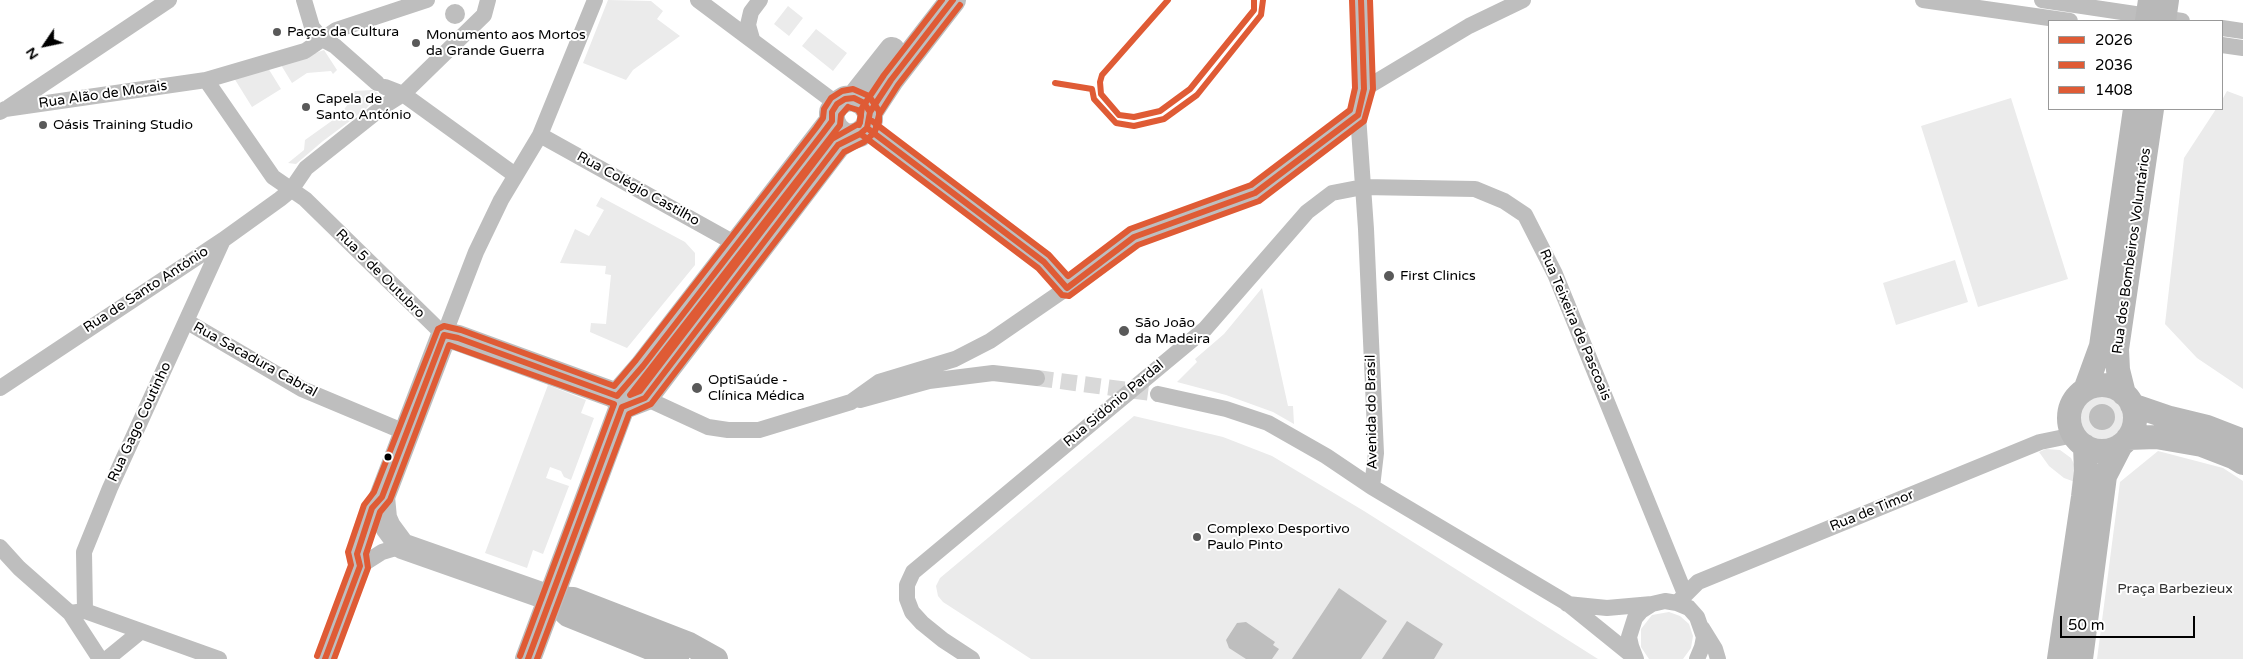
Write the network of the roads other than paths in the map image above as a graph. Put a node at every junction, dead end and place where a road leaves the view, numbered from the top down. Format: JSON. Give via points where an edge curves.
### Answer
{"nodes":[{"id":1,"x":170,"y":0,"type":"edge"},
{"id":2,"x":304,"y":0,"type":"edge"},
{"id":3,"x":427,"y":0,"type":"edge"},
{"id":4,"x":488,"y":0,"type":"edge"},
{"id":5,"x":595,"y":0,"type":"edge"},
{"id":6,"x":698,"y":0,"type":"edge"},
{"id":7,"x":760,"y":0,"type":"edge"},
{"id":8,"x":931,"y":0,"type":"edge"},
{"id":9,"x":953,"y":0,"type":"edge"},
{"id":10,"x":1361,"y":0,"type":"edge"},
{"id":11,"x":1522,"y":0,"type":"edge"},
{"id":12,"x":1924,"y":0,"type":"edge"},
{"id":13,"x":2042,"y":0,"type":"edge"},
{"id":14,"x":2150,"y":0,"type":"edge"},
{"id":15,"x":2168,"y":0,"type":"edge"},
{"id":16,"x":2063,"y":20,"type":"edge"},
{"id":17,"x":2147,"y":20,"type":"edge"},
{"id":18,"x":2164,"y":20,"type":"edge"},
{"id":19,"x":2175,"y":20,"type":"edge"},
{"id":20,"x":2223,"y":28,"type":"edge"},
{"id":21,"x":2243,"y":31,"type":"edge"},
{"id":22,"x":322,"y":38,"type":"junction"},
{"id":23,"x":752,"y":39,"type":"junction"},
{"id":24,"x":2223,"y":45,"type":"edge"},
{"id":25,"x":2243,"y":48,"type":"edge"},
{"id":26,"x":206,"y":80,"type":"junction"},
{"id":27,"x":1364,"y":89,"type":"junction"},
{"id":28,"x":403,"y":94,"type":"junction"},
{"id":29,"x":3,"y":110,"type":"edge"},
{"id":30,"x":2134,"y":110,"type":"edge"},
{"id":31,"x":2152,"y":110,"type":"edge"},
{"id":32,"x":1358,"y":115,"type":"junction"},
{"id":33,"x":852,"y":117,"type":"junction"},
{"id":34,"x":540,"y":135,"type":"junction"},
{"id":35,"x":2134,"y":172,"type":"junction"},
{"id":36,"x":516,"y":175,"type":"junction"},
{"id":37,"x":1363,"y":187,"type":"junction"},
{"id":38,"x":291,"y":190,"type":"junction"},
{"id":39,"x":223,"y":240,"type":"junction"},
{"id":40,"x":736,"y":244,"type":"junction"},
{"id":41,"x":1067,"y":288,"type":"junction"},
{"id":42,"x":186,"y":321,"type":"junction"},
{"id":43,"x":444,"y":335,"type":"junction"},
{"id":44,"x":1037,"y":378,"type":"tunnel mouth"},
{"id":45,"x":0,"y":388,"type":"edge"},
{"id":46,"x":2084,"y":390,"type":"junction"},
{"id":47,"x":1158,"y":394,"type":"tunnel mouth"},
{"id":48,"x":2128,"y":399,"type":"junction"},
{"id":49,"x":628,"y":401,"type":"junction"},
{"id":50,"x":851,"y":402,"type":"junction"},
{"id":51,"x":408,"y":433,"type":"junction"},
{"id":52,"x":2080,"y":441,"type":"junction"},
{"id":53,"x":2125,"y":441,"type":"junction"},
{"id":54,"x":2243,"y":441,"type":"edge"},
{"id":55,"x":2243,"y":464,"type":"edge"},
{"id":56,"x":1372,"y":486,"type":"junction"},
{"id":57,"x":382,"y":497,"type":"junction"},
{"id":58,"x":402,"y":546,"type":"junction"},
{"id":59,"x":0,"y":547,"type":"edge"},
{"id":60,"x":360,"y":566,"type":"junction"},
{"id":61,"x":550,"y":598,"type":"junction"},
{"id":62,"x":1681,"y":598,"type":"junction"},
{"id":63,"x":1566,"y":604,"type":"junction"},
{"id":64,"x":1652,"y":604,"type":"junction"},
{"id":65,"x":78,"y":612,"type":"junction"},
{"id":66,"x":1702,"y":627,"type":"junction"},
{"id":67,"x":140,"y":632,"type":"junction"},
{"id":68,"x":1636,"y":658,"type":"edge"},
{"id":69,"x":100,"y":659,"type":"edge"},
{"id":70,"x":107,"y":659,"type":"edge"},
{"id":71,"x":219,"y":659,"type":"edge"},
{"id":72,"x":325,"y":659,"type":"edge"},
{"id":73,"x":528,"y":659,"type":"edge"},
{"id":74,"x":676,"y":659,"type":"edge"},
{"id":75,"x":716,"y":659,"type":"edge"},
{"id":76,"x":972,"y":659,"type":"edge"},
{"id":77,"x":1697,"y":659,"type":"edge"},
{"id":78,"x":1718,"y":659,"type":"edge"},
{"id":79,"x":2059,"y":659,"type":"edge"},
{"id":80,"x":2081,"y":659,"type":"edge"}],
"edges":[{"from":1,"to":29,"type":"street"},
{"from":2,"to":22,"type":"street","via":[[312,26]]},
{"from":3,"to":22,"type":"street","name":"Rua Alão de Morais","via":[[336,30]]},
{"from":4,"to":28,"type":"street","via":[[484,15]]},
{"from":5,"to":34,"type":"street"},
{"from":6,"to":23,"type":"street"},
{"from":7,"to":23,"type":"street","via":[[751,12],[748,25]]},
{"from":8,"to":33,"type":"main road"},
{"from":9,"to":33,"type":"main road","via":[[891,80]]},
{"from":10,"to":27,"type":"street","name":"Avenida do Brasil"},
{"from":11,"to":27,"type":"street","via":[[1469,26]]},
{"from":12,"to":16,"type":"street"},
{"from":13,"to":19,"type":"street"},
{"from":14,"to":17,"type":"street"},
{"from":15,"to":18,"type":"street"},
{"from":20,"to":21,"type":"street"},
{"from":22,"to":26,"type":"street","name":"Rua Alão de Morais","via":[[305,51]]},
{"from":22,"to":28,"type":"street","via":[[381,85]]},
{"from":23,"to":33,"type":"street"},
{"from":24,"to":25,"type":"street"},
{"from":26,"to":29,"type":"street","name":"Rua Alão de Morais"},
{"from":26,"to":38,"type":"street","name":"Rua 5 de Outubro","via":[[273,177]]},
{"from":27,"to":32,"type":"street","name":"Avenida do Brasil"},
{"from":28,"to":36,"type":"street"},
{"from":28,"to":38,"type":"street","name":"Rua de Santo António","via":[[306,168]]},
{"from":30,"to":35,"type":"street","name":"Rua dos Bombeiros Voluntários"},
{"from":31,"to":35,"type":"street","name":"Rua dos Bombeiros Voluntários"},
{"from":32,"to":37,"type":"street","name":"Avenida do Brasil"},
{"from":32,"to":41,"type":"street","name":"Rua 5 de Outubro","via":[[1255,193],[1134,237]]},
{"from":33,"to":40,"type":"main road"},
{"from":33,"to":41,"type":"street","via":[[1044,262]]},
{"from":33,"to":49,"type":"main road","via":[[838,145]]},
{"from":34,"to":36,"type":"street"},
{"from":34,"to":40,"type":"street","name":"Rua Colégio Castilho"},
{"from":35,"to":46,"type":"street","name":"Rua dos Bombeiros Voluntários","via":[[2101,346]]},
{"from":35,"to":48,"type":"street","name":"Rua dos Bombeiros Voluntários","via":[[2117,349],[2118,370]]},
{"from":36,"to":43,"type":"street","via":[[476,252]]},
{"from":37,"to":56,"type":"street","name":"Avenida do Brasil","via":[[1376,453]]},
{"from":37,"to":62,"type":"street","name":"Rua Teixeira de Pascoais","via":[[1475,189],[1526,215],[1555,274]]},
{"from":37,"to":76,"type":"street","name":"Rua Sidónio Pardal","via":[[1332,193],[1307,212],[1205,328],[913,572],[907,584],[907,599],[912,612]]},
{"from":38,"to":39,"type":"street","name":"Rua de Santo António"},
{"from":38,"to":43,"type":"street","name":"Rua 5 de Outubro","via":[[305,199]]},
{"from":39,"to":42,"type":"street","name":"Rua Gago Coutinho"},
{"from":39,"to":45,"type":"street","name":"Rua de Santo António"},
{"from":40,"to":49,"type":"main road","via":[[643,366]]},
{"from":41,"to":50,"type":"street","name":"Rua 5 de Outubro","via":[[990,342],[955,359],[879,382]]},
{"from":42,"to":51,"type":"street","name":"Rua Sacadura Cabral","via":[[302,388]]},
{"from":42,"to":65,"type":"street","name":"Rua Gago Coutinho","via":[[84,552]]},
{"from":43,"to":49,"type":"main road","name":"Rua 5 de Outubro"},
{"from":43,"to":51,"type":"main road"},
{"from":44,"to":50,"type":"street","via":[[984,374],[929,382]]},
{"from":46,"to":48,"type":"street","via":[[2105,385],[2115,388]]},
{"from":46,"to":52,"type":"street","name":"Rua dos Bombeiros Voluntários","via":[[2070,410],[2070,426]]},
{"from":47,"to":56,"type":"street","via":[[1226,409],[1268,424]]},
{"from":48,"to":53,"type":"street","name":"Rua dos Bombeiros Voluntários","via":[[2135,422]]},
{"from":48,"to":54,"type":"street","via":[[2170,418],[2207,427]]},
{"from":49,"to":50,"type":"street","name":"Rua 5 de Outubro","via":[[708,427],[728,430],[760,430]]},
{"from":49,"to":61,"type":"main road"},
{"from":51,"to":57,"type":"main road"},
{"from":52,"to":53,"type":"street","via":[[2104,451]]},
{"from":52,"to":62,"type":"street","name":"Rua de Timor","via":[[2040,442],[1698,582]]},
{"from":52,"to":79,"type":"street","name":"Rua dos Bombeiros Voluntários","via":[[2086,471]]},
{"from":53,"to":55,"type":"street","via":[[2156,437],[2202,445]]},
{"from":53,"to":80,"type":"street","name":"Rua dos Bombeiros Voluntários","via":[[2105,476]]},
{"from":56,"to":63,"type":"street","name":"Avenida do Brasil"},
{"from":57,"to":58,"type":"main road","via":[[384,518]]},
{"from":57,"to":60,"type":"street","via":[[372,508],[357,554]]},
{"from":58,"to":60,"type":"street","via":[[382,552]]},
{"from":58,"to":61,"type":"main road"},
{"from":59,"to":65,"type":"street","via":[[19,568]]},
{"from":60,"to":72,"type":"street"},
{"from":61,"to":73,"type":"main road"},
{"from":61,"to":74,"type":"street","via":[[568,616]]},
{"from":61,"to":75,"type":"street","via":[[573,599],[689,644]]},
{"from":62,"to":64,"type":"street","name":"Avenida do Brasil"},
{"from":62,"to":66,"type":"street"},
{"from":63,"to":64,"type":"street","name":"Avenida do Brasil","via":[[1607,608]]},
{"from":63,"to":68,"type":"street","name":"Avenida do Brasil"},
{"from":64,"to":68,"type":"street","name":"Avenida do Brasil","via":[[1641,611],[1631,627],[1630,646]]},
{"from":65,"to":67,"type":"street"},
{"from":65,"to":69,"type":"street"},
{"from":66,"to":77,"type":"street","via":[[1702,647]]},
{"from":66,"to":78,"type":"street"},
{"from":67,"to":70,"type":"street"},
{"from":67,"to":71,"type":"street"}]}
